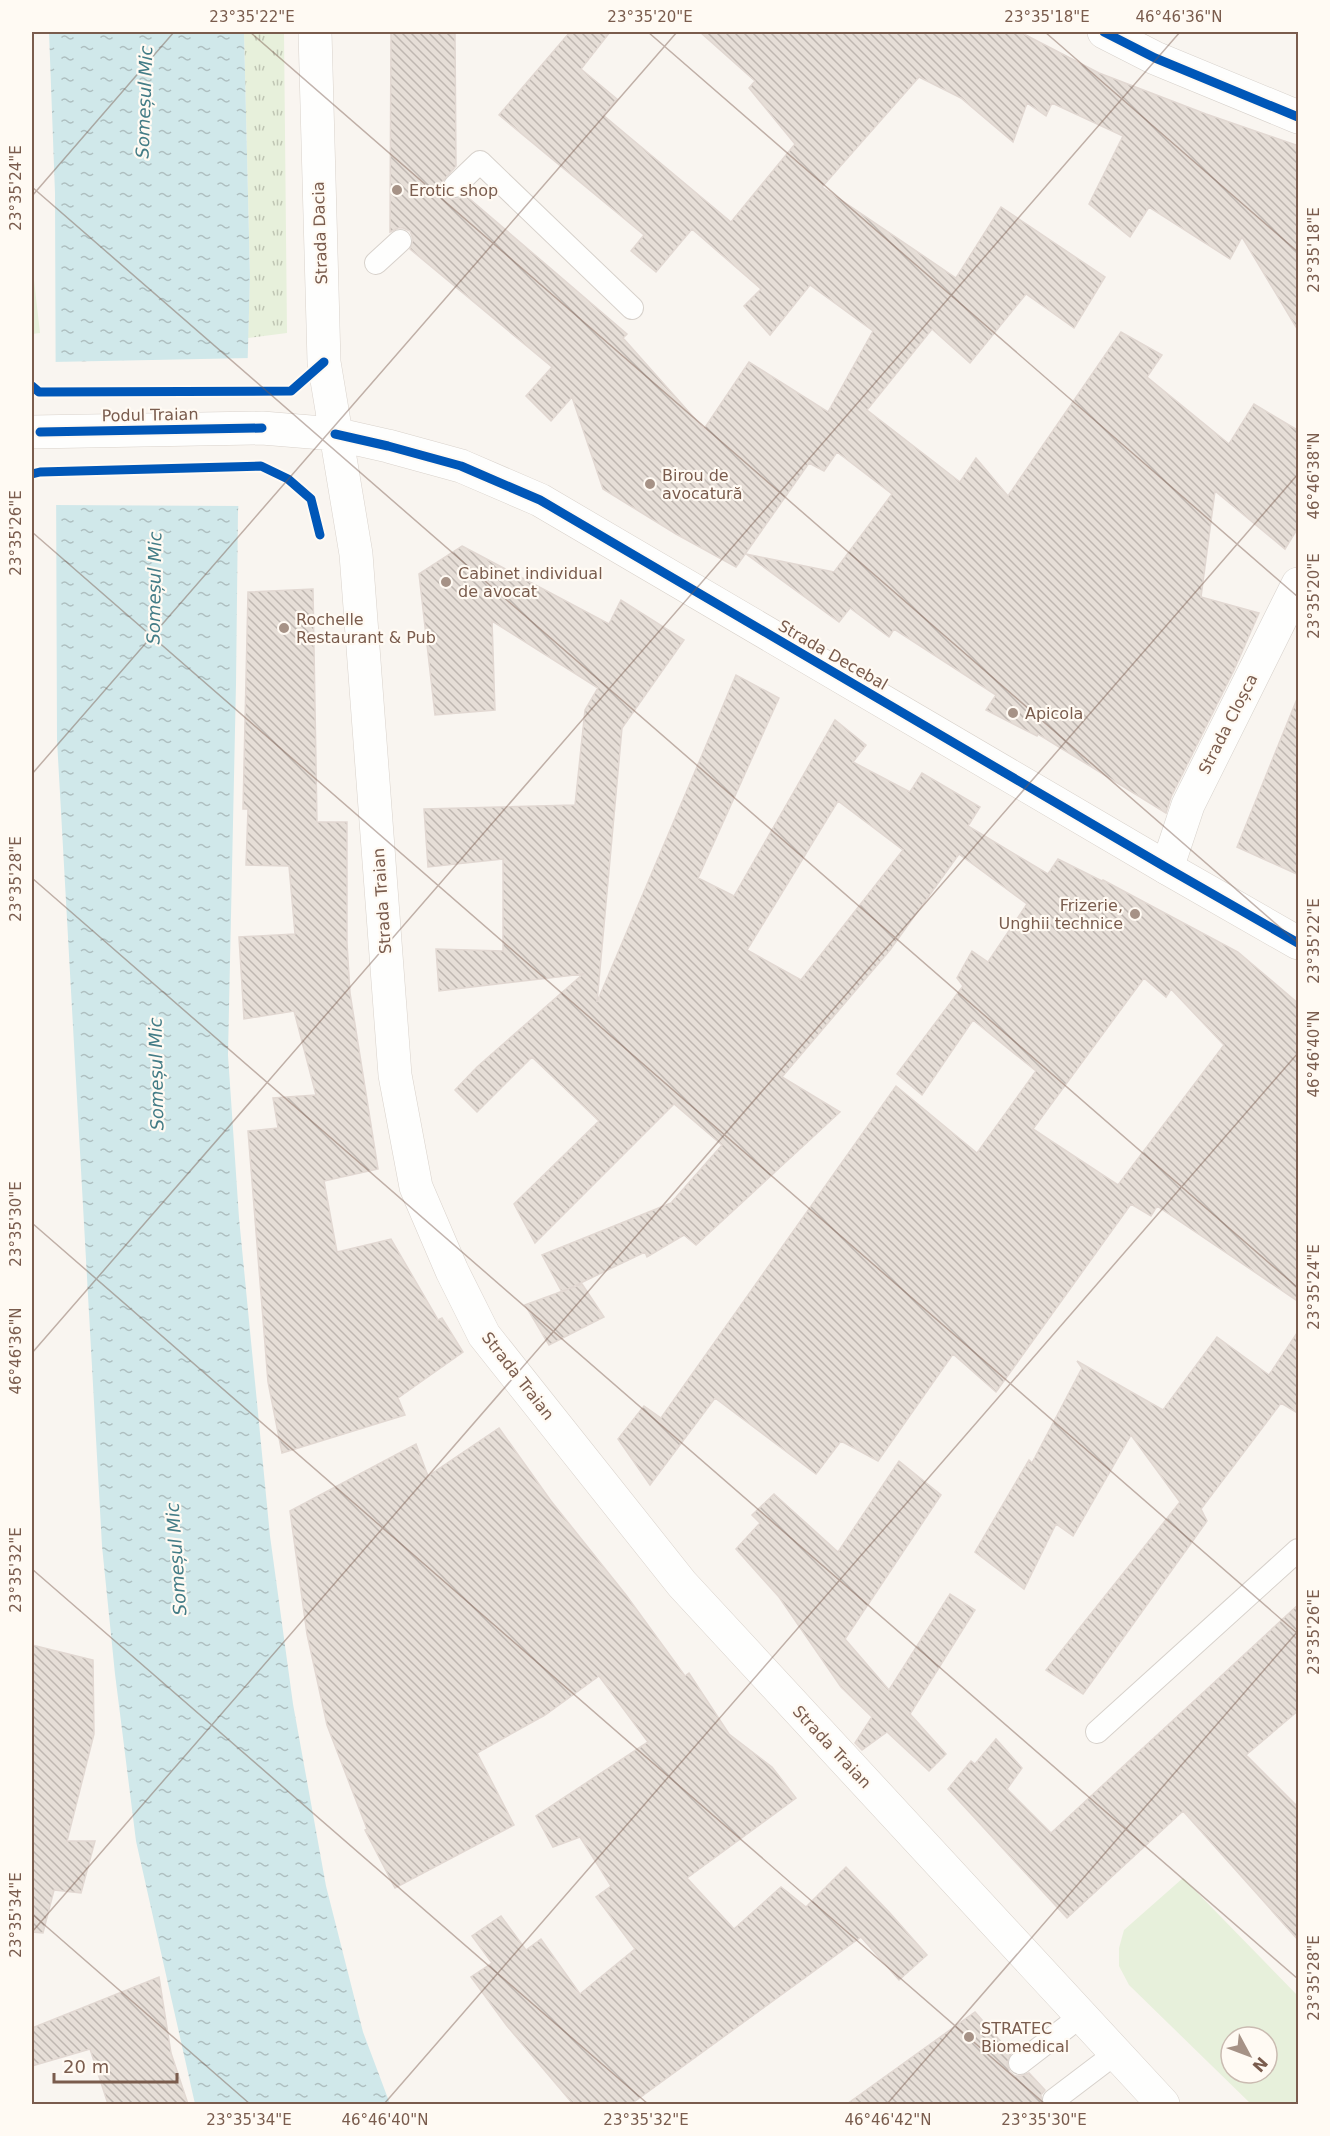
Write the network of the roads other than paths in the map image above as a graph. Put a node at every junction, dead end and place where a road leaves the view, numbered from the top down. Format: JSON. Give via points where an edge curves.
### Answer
{"nodes":[{"id":1,"x":315,"y":32,"type":"edge"},
{"id":2,"x":1104,"y":32,"type":"edge"},
{"id":3,"x":1299,"y":117,"type":"edge"},
{"id":4,"x":455,"y":186,"type":"dead end"},
{"id":5,"x":400,"y":241,"type":"dead end"},
{"id":6,"x":376,"y":264,"type":"dead end"},
{"id":7,"x":632,"y":308,"type":"dead end"},
{"id":8,"x":36,"y":432,"type":"edge"},
{"id":9,"x":335,"y":434,"type":"junction"},
{"id":10,"x":1299,"y":584,"type":"edge"},
{"id":11,"x":1167,"y":868,"type":"junction"},
{"id":12,"x":1299,"y":943,"type":"edge"},
{"id":13,"x":1299,"y":1550,"type":"edge"},
{"id":14,"x":1097,"y":1732,"type":"dead end"},
{"id":15,"x":1081,"y":2016,"type":"junction"},
{"id":16,"x":1116,"y":2053,"type":"junction"},
{"id":17,"x":1020,"y":2063,"type":"dead end"},
{"id":18,"x":1054,"y":2100,"type":"dead end"},
{"id":19,"x":1163,"y":2104,"type":"edge"}],
"edges":[{"from":1,"to":9,"type":"main road","name":"Strada Dacia","via":[[324,362]]},
{"from":2,"to":3,"type":"main road","via":[[1155,58]]},
{"from":4,"to":7,"type":"lane","via":[[480,162]]},
{"from":5,"to":6,"type":"lane"},
{"from":8,"to":9,"type":"main road","name":"Podul Traian","via":[[262,428]]},
{"from":9,"to":11,"type":"main road","name":"Strada Decebal","via":[[461,466],[540,500]]},
{"from":9,"to":15,"type":"main road","name":"Strada Traian","via":[[356,554],[395,1075],[416,1187],[452,1270],[484,1335],[682,1584]]},
{"from":10,"to":11,"type":"main road","name":"Strada Cloșca","via":[[1188,805]]},
{"from":11,"to":12,"type":"main road","name":"Strada Decebal"},
{"from":13,"to":14,"type":"lane"},
{"from":15,"to":16,"type":"main road","name":"Strada Traian"},
{"from":15,"to":17,"type":"lane"},
{"from":16,"to":18,"type":"lane"},
{"from":16,"to":19,"type":"main road","name":"Strada Traian"}]}
